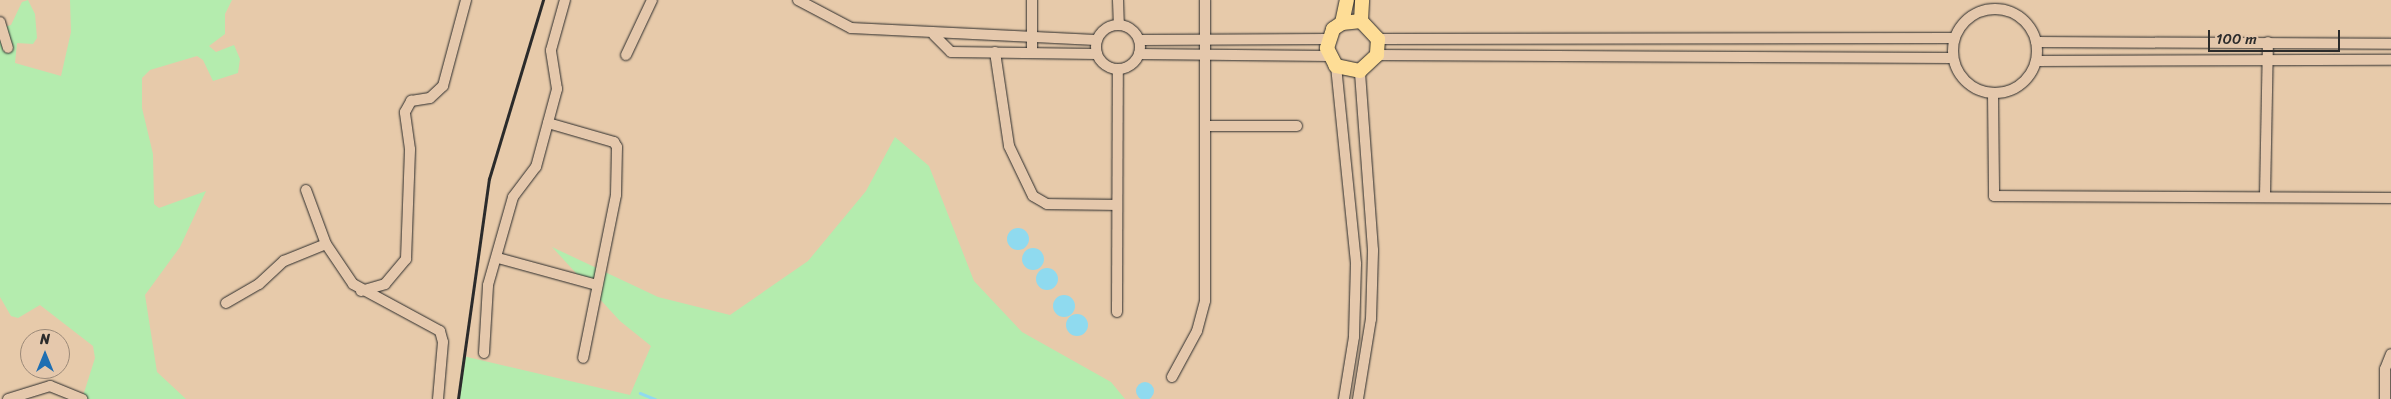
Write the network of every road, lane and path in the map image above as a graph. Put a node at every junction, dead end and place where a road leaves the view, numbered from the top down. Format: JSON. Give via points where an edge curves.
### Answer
{"nodes":[{"id":1,"x":466,"y":0,"type":"edge"},
{"id":2,"x":565,"y":0,"type":"edge"},
{"id":3,"x":652,"y":0,"type":"edge"},
{"id":4,"x":798,"y":0,"type":"edge"},
{"id":5,"x":1032,"y":0,"type":"edge"},
{"id":6,"x":1118,"y":0,"type":"edge"},
{"id":7,"x":1205,"y":0,"type":"edge"},
{"id":8,"x":1347,"y":0,"type":"edge"},
{"id":9,"x":1362,"y":0,"type":"edge"},
{"id":10,"x":1993,"y":4,"type":"edge"},
{"id":11,"x":1360,"y":21,"type":"junction"},
{"id":12,"x":0,"y":22,"type":"edge"},
{"id":13,"x":1342,"y":23,"type":"junction"},
{"id":14,"x":1118,"y":25,"type":"junction"},
{"id":15,"x":934,"y":35,"type":"junction"},
{"id":16,"x":1032,"y":38,"type":"junction"},
{"id":17,"x":1954,"y":38,"type":"junction"},
{"id":18,"x":1204,"y":39,"type":"junction"},
{"id":19,"x":1328,"y":39,"type":"junction"},
{"id":20,"x":1378,"y":39,"type":"junction"},
{"id":21,"x":1096,"y":40,"type":"junction"},
{"id":22,"x":1140,"y":40,"type":"junction"},
{"id":23,"x":2036,"y":42,"type":"junction"},
{"id":24,"x":2268,"y":42,"type":"junction"},
{"id":25,"x":2391,"y":44,"type":"edge"},
{"id":26,"x":8,"y":48,"type":"dead end"},
{"id":27,"x":995,"y":52,"type":"junction"},
{"id":28,"x":1032,"y":53,"type":"junction"},
{"id":29,"x":1097,"y":54,"type":"junction"},
{"id":30,"x":1139,"y":54,"type":"junction"},
{"id":31,"x":626,"y":55,"type":"dead end"},
{"id":32,"x":1204,"y":55,"type":"junction"},
{"id":33,"x":1378,"y":55,"type":"junction"},
{"id":34,"x":1953,"y":58,"type":"junction"},
{"id":35,"x":2267,"y":60,"type":"junction"},
{"id":36,"x":2391,"y":60,"type":"edge"},
{"id":37,"x":1332,"y":61,"type":"junction"},
{"id":38,"x":2036,"y":61,"type":"junction"},
{"id":39,"x":1118,"y":70,"type":"junction"},
{"id":40,"x":1360,"y":71,"type":"junction"},
{"id":41,"x":1993,"y":93,"type":"junction"},
{"id":42,"x":548,"y":123,"type":"junction"},
{"id":43,"x":1205,"y":126,"type":"junction"},
{"id":44,"x":1297,"y":126,"type":"dead end"},
{"id":45,"x":306,"y":190,"type":"dead end"},
{"id":46,"x":2265,"y":196,"type":"junction"},
{"id":47,"x":2391,"y":198,"type":"edge"},
{"id":48,"x":1118,"y":205,"type":"junction"},
{"id":49,"x":326,"y":244,"type":"junction"},
{"id":50,"x":498,"y":258,"type":"junction"},
{"id":51,"x":597,"y":285,"type":"junction"},
{"id":52,"x":361,"y":291,"type":"junction"},
{"id":53,"x":226,"y":303,"type":"dead end"},
{"id":54,"x":1117,"y":312,"type":"dead end"},
{"id":55,"x":484,"y":353,"type":"dead end"},
{"id":56,"x":2391,"y":354,"type":"edge"},
{"id":57,"x":583,"y":358,"type":"dead end"},
{"id":58,"x":1172,"y":377,"type":"dead end"},
{"id":59,"x":8,"y":399,"type":"edge"},
{"id":60,"x":83,"y":399,"type":"edge"},
{"id":61,"x":438,"y":399,"type":"edge"},
{"id":62,"x":1344,"y":399,"type":"edge"},
{"id":63,"x":1358,"y":399,"type":"edge"},
{"id":64,"x":2384,"y":399,"type":"edge"}],
"edges":[{"from":1,"to":52,"type":"street","via":[[443,86],[430,98],[411,101],[405,112],[410,149],[406,259],[385,284]]},
{"from":2,"to":42,"type":"street","via":[[551,50],[558,89]]},
{"from":3,"to":31,"type":"street"},
{"from":4,"to":15,"type":"street","via":[[851,28]]},
{"from":5,"to":16,"type":"street"},
{"from":6,"to":14,"type":"street"},
{"from":7,"to":18,"type":"street"},
{"from":8,"to":13,"type":"highway"},
{"from":9,"to":11,"type":"highway"},
{"from":10,"to":17,"type":"street","via":[[1969,18]]},
{"from":10,"to":23,"type":"street","via":[[2016,14]]},
{"from":11,"to":13,"type":"highway"},
{"from":11,"to":20,"type":"highway"},
{"from":12,"to":26,"type":"street"},
{"from":13,"to":19,"type":"highway"},
{"from":14,"to":21,"type":"street","via":[[1105,29]]},
{"from":14,"to":22,"type":"street","via":[[1132,29]]},
{"from":15,"to":16,"type":"street"},
{"from":15,"to":27,"type":"street","via":[[951,52]]},
{"from":16,"to":21,"type":"street"},
{"from":16,"to":28,"type":"street"},
{"from":17,"to":20,"type":"street"},
{"from":17,"to":34,"type":"street"},
{"from":18,"to":19,"type":"street"},
{"from":18,"to":22,"type":"street"},
{"from":18,"to":32,"type":"street"},
{"from":19,"to":37,"type":"highway"},
{"from":20,"to":33,"type":"highway"},
{"from":21,"to":29,"type":"street"},
{"from":22,"to":30,"type":"street"},
{"from":23,"to":24,"type":"street"},
{"from":23,"to":38,"type":"street"},
{"from":24,"to":25,"type":"street"},
{"from":24,"to":35,"type":"street"},
{"from":27,"to":28,"type":"street"},
{"from":27,"to":48,"type":"street","via":[[1009,146],[1034,196],[1047,204]]},
{"from":28,"to":29,"type":"street"},
{"from":29,"to":39,"type":"street","via":[[1105,65]]},
{"from":30,"to":32,"type":"street"},
{"from":30,"to":39,"type":"street","via":[[1131,66]]},
{"from":32,"to":37,"type":"street"},
{"from":32,"to":43,"type":"street"},
{"from":33,"to":34,"type":"street"},
{"from":33,"to":40,"type":"highway"},
{"from":34,"to":41,"type":"street","via":[[1963,79]]},
{"from":35,"to":36,"type":"street"},
{"from":35,"to":38,"type":"street"},
{"from":35,"to":46,"type":"street"},
{"from":37,"to":40,"type":"highway"},
{"from":37,"to":62,"type":"street","via":[[1356,264],[1354,337]]},
{"from":38,"to":41,"type":"street","via":[[2015,88]]},
{"from":39,"to":48,"type":"street"},
{"from":40,"to":63,"type":"street","via":[[1373,250],[1370,319]]},
{"from":41,"to":46,"type":"street","via":[[1994,196]]},
{"from":42,"to":50,"type":"street","via":[[532,178],[513,197]]},
{"from":42,"to":51,"type":"street","via":[[614,142],[617,147],[616,195]]},
{"from":43,"to":44,"type":"street"},
{"from":43,"to":58,"type":"street","via":[[1205,302],[1196,331]]},
{"from":45,"to":49,"type":"street"},
{"from":46,"to":47,"type":"street"},
{"from":48,"to":54,"type":"street"},
{"from":49,"to":52,"type":"street"},
{"from":49,"to":53,"type":"street","via":[[284,261],[259,284]]},
{"from":50,"to":51,"type":"street"},
{"from":50,"to":55,"type":"street","via":[[485,299]]},
{"from":51,"to":57,"type":"street"},
{"from":52,"to":61,"type":"street","via":[[440,331],[443,342]]},
{"from":56,"to":64,"type":"street","via":[[2385,369]]},
{"from":59,"to":60,"type":"street","via":[[50,386]]}]}
